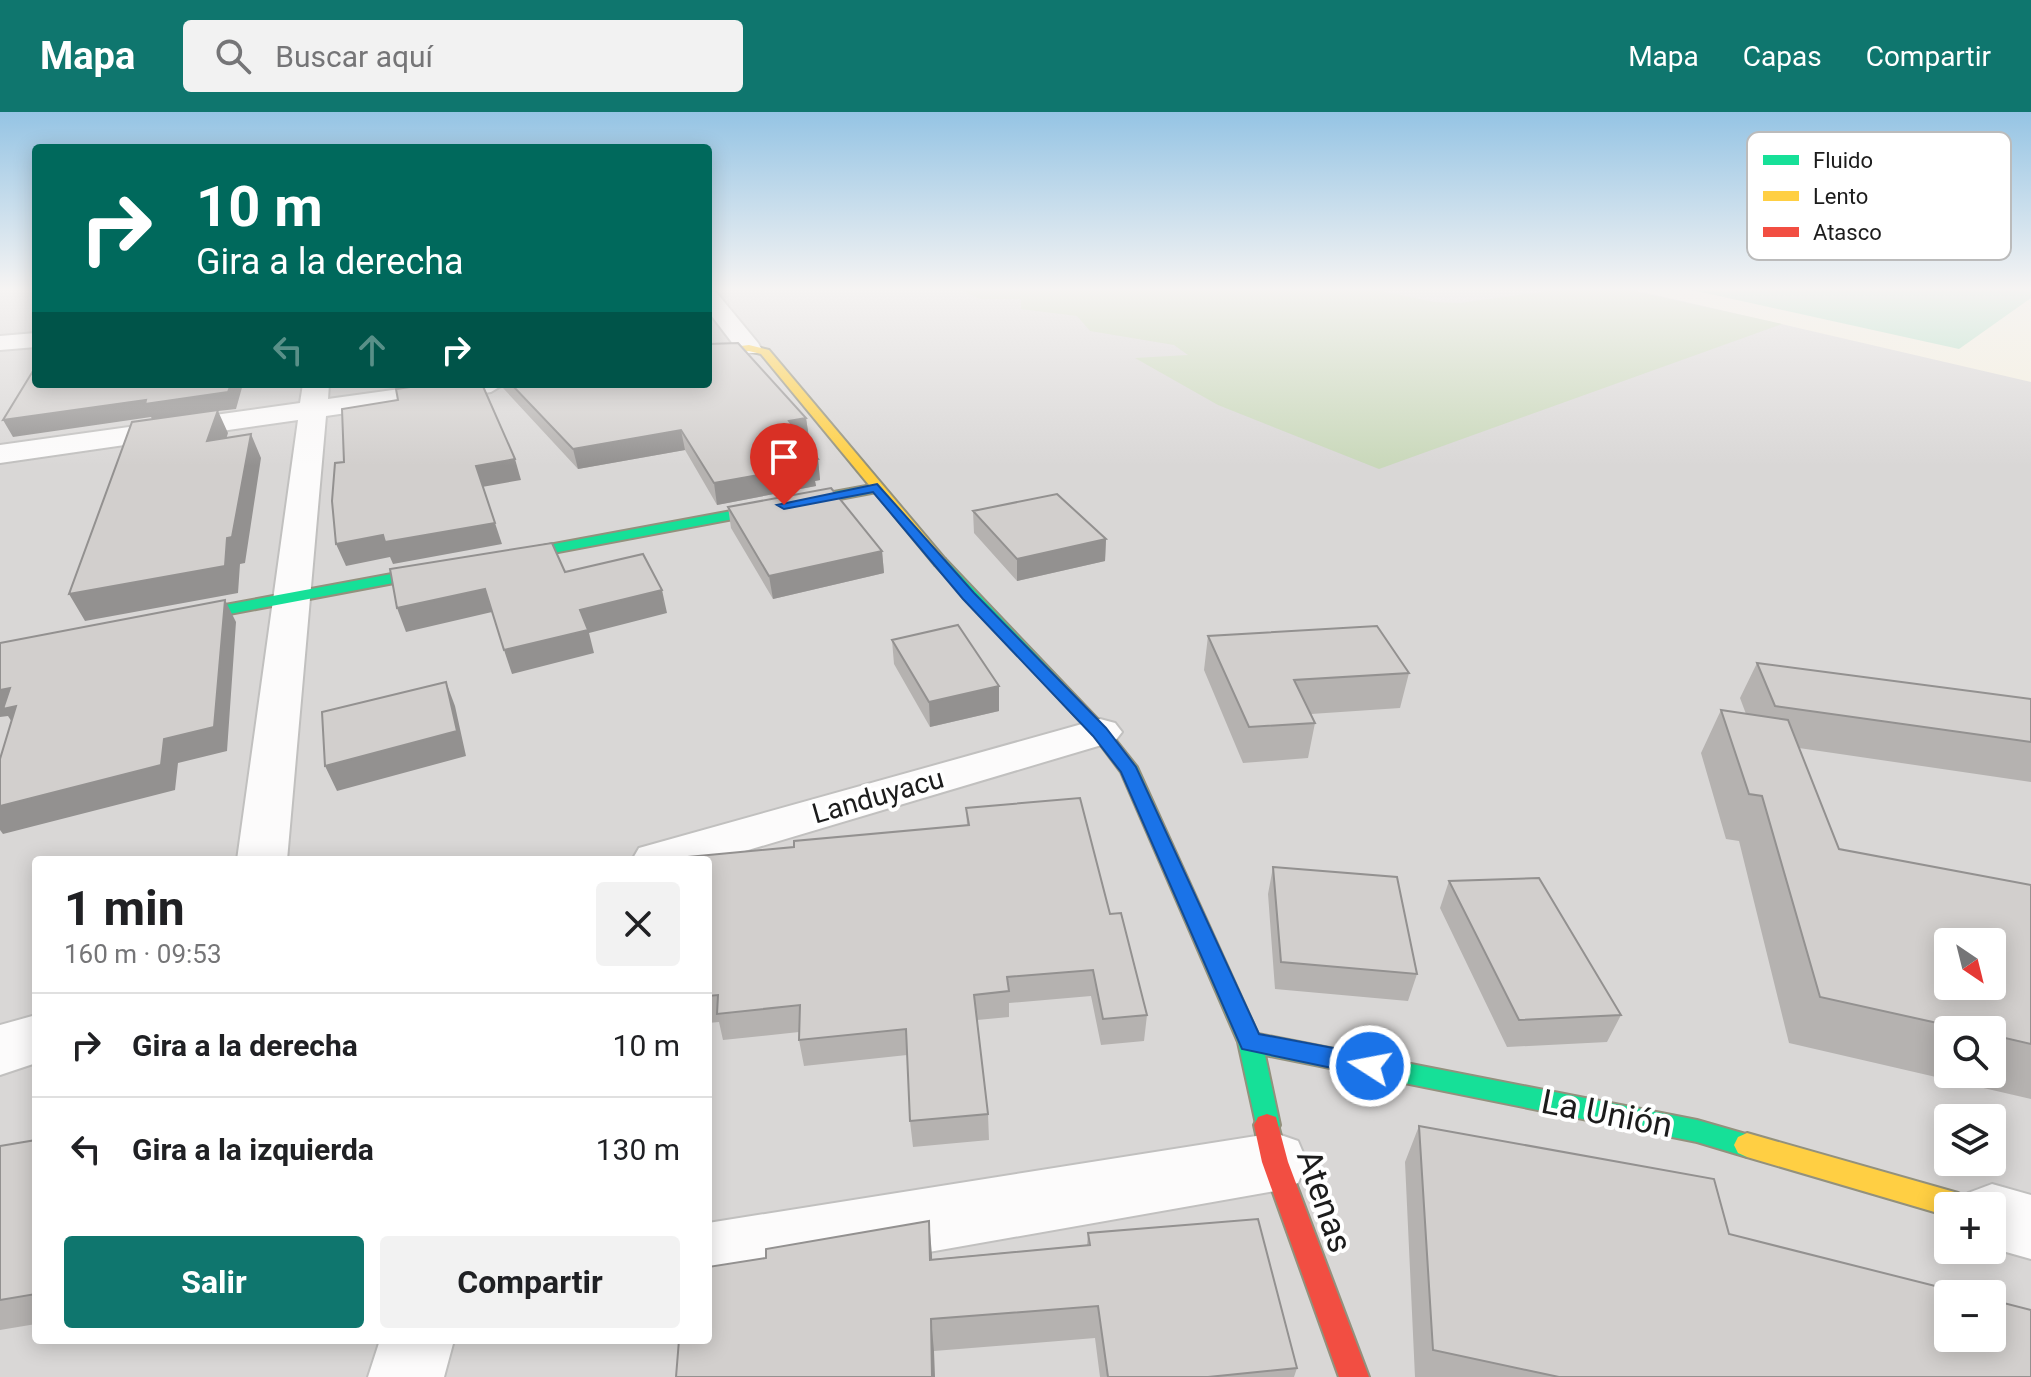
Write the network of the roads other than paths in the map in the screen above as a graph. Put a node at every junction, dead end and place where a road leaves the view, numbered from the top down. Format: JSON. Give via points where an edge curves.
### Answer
{"nodes":[{"id":1,"x":749,"y":348,"type":"joint"},
{"id":2,"x":712,"y":353,"type":"edge"},
{"id":3,"x":437,"y":388,"type":"edge"},
{"id":4,"x":314,"y":397,"type":"edge"},
{"id":5,"x":0,"y":454,"type":"edge"},
{"id":6,"x":877,"y":488,"type":"junction"},
{"id":7,"x":291,"y":598,"type":"junction"},
{"id":8,"x":153,"y":623,"type":"edge"},
{"id":9,"x":1100,"y":732,"type":"junction"},
{"id":10,"x":262,"y":856,"type":"edge"},
{"id":11,"x":671,"y":856,"type":"edge"},
{"id":12,"x":32,"y":1040,"type":"edge"},
{"id":13,"x":1250,"y":1042,"type":"junction"},
{"id":14,"x":0,"y":1050,"type":"edge"},
{"id":15,"x":1275,"y":1162,"type":"junction"},
{"id":16,"x":1934,"y":1199,"type":"edge"},
{"id":17,"x":2006,"y":1220,"type":"edge"},
{"id":18,"x":2031,"y":1227,"type":"edge"},
{"id":19,"x":712,"y":1256,"type":"edge"},
{"id":20,"x":416,"y":1344,"type":"edge"},
{"id":21,"x":406,"y":1377,"type":"edge"},
{"id":22,"x":1354,"y":1377,"type":"edge"}],
"edges":[{"from":1,"to":2,"type":"street"},
{"from":1,"to":6,"type":"street","name":"Atenas","via":[[765,352]]},
{"from":3,"to":4,"type":"street"},
{"from":4,"to":5,"type":"street"},
{"from":4,"to":7,"type":"street"},
{"from":6,"to":7,"type":"street"},
{"from":6,"to":9,"type":"street","name":"Atenas","via":[[968,596]]},
{"from":7,"to":8,"type":"street"},
{"from":7,"to":10,"type":"street"},
{"from":9,"to":11,"type":"street","name":"Landuyacu"},
{"from":9,"to":13,"type":"street","name":"Atenas","via":[[1130,771]]},
{"from":12,"to":14,"type":"street"},
{"from":13,"to":15,"type":"street","name":"Atenas"},
{"from":13,"to":16,"type":"street","name":"La Unión","via":[[1697,1131]]},
{"from":15,"to":19,"type":"street"},
{"from":15,"to":22,"type":"street","name":"Atenas"},
{"from":17,"to":18,"type":"street"},
{"from":20,"to":21,"type":"street"}]}
